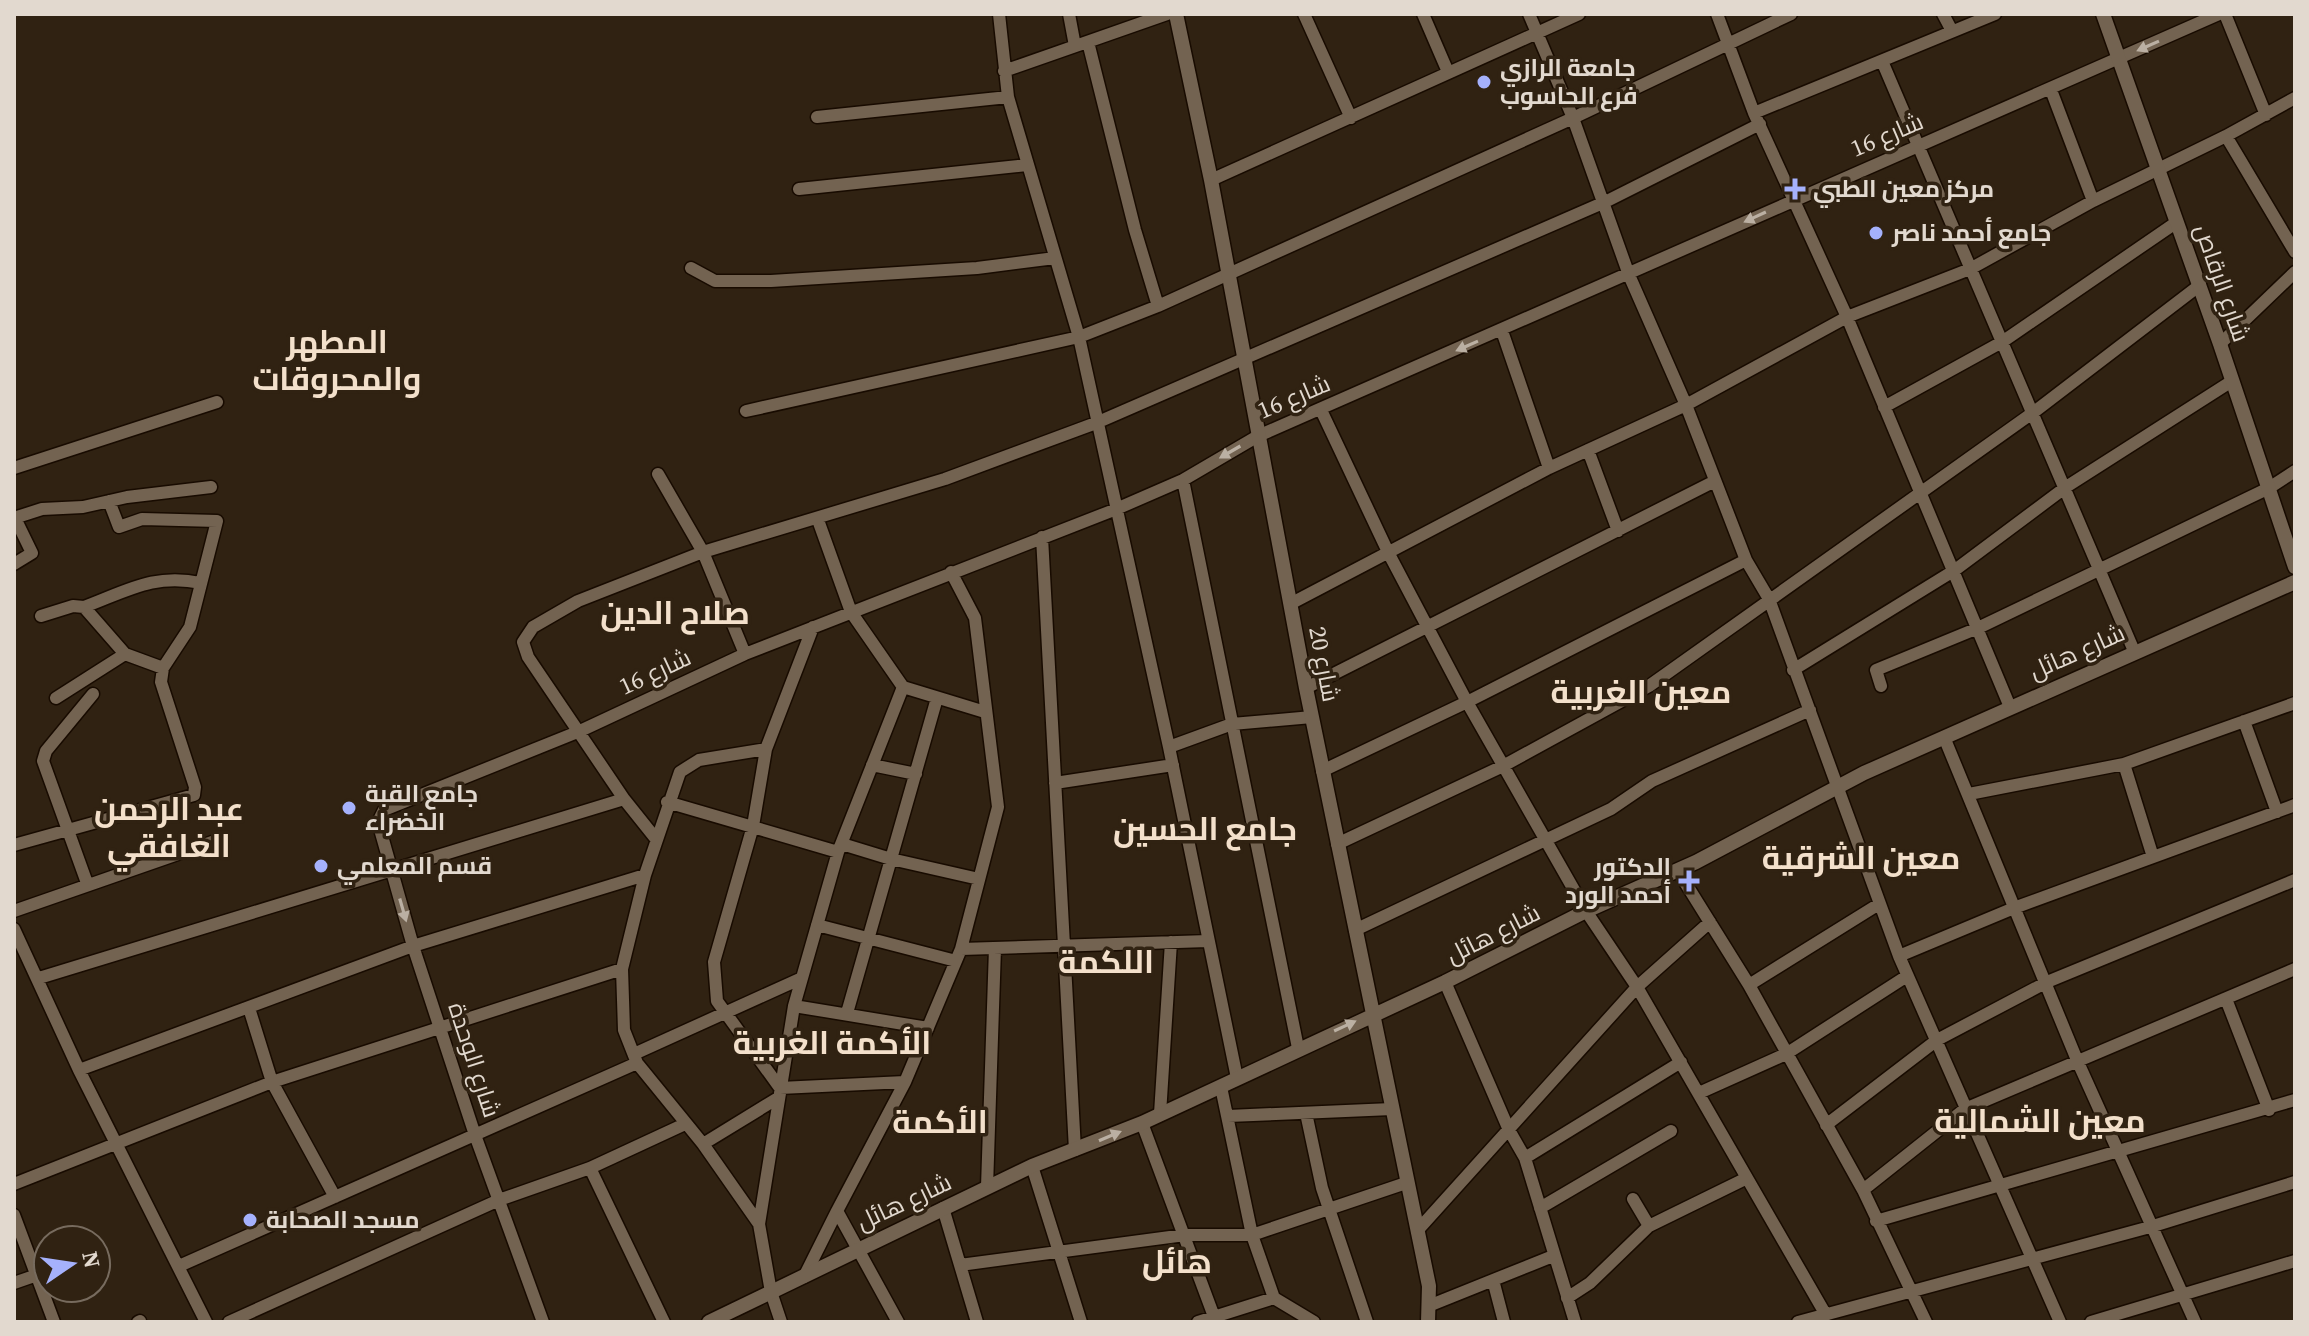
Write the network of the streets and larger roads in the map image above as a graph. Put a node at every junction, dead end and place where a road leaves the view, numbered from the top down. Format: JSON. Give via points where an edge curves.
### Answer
{"nodes":[{"id":1,"x":999,"y":14,"type":"edge"},
{"id":2,"x":1069,"y":14,"type":"edge"},
{"id":3,"x":1167,"y":14,"type":"edge"},
{"id":4,"x":1176,"y":14,"type":"edge"},
{"id":5,"x":1304,"y":14,"type":"edge"},
{"id":6,"x":1423,"y":14,"type":"edge"},
{"id":7,"x":1529,"y":14,"type":"edge"},
{"id":8,"x":1579,"y":14,"type":"edge"},
{"id":9,"x":1717,"y":14,"type":"edge"},
{"id":10,"x":1791,"y":14,"type":"edge"},
{"id":11,"x":1943,"y":14,"type":"edge"},
{"id":12,"x":1995,"y":14,"type":"edge"},
{"id":13,"x":2103,"y":14,"type":"edge"},
{"id":14,"x":2219,"y":14,"type":"edge"},
{"id":15,"x":2225,"y":14,"type":"edge"},
{"id":16,"x":1952,"y":31,"type":"junction"},
{"id":17,"x":1537,"y":32,"type":"junction"},
{"id":18,"x":1728,"y":41,"type":"junction"},
{"id":19,"x":1088,"y":42,"type":"junction"},
{"id":20,"x":1075,"y":46,"type":"junction"},
{"id":21,"x":2119,"y":59,"type":"junction"},
{"id":22,"x":1882,"y":61,"type":"junction"},
{"id":23,"x":1004,"y":71,"type":"junction"},
{"id":24,"x":1448,"y":72,"type":"junction"},
{"id":25,"x":2051,"y":90,"type":"junction"},
{"id":26,"x":1008,"y":97,"type":"junction"},
{"id":27,"x":2295,"y":98,"type":"edge"},
{"id":28,"x":2266,"y":115,"type":"junction"},
{"id":29,"x":817,"y":117,"type":"dead end"},
{"id":30,"x":1351,"y":118,"type":"junction"},
{"id":31,"x":1573,"y":118,"type":"junction"},
{"id":32,"x":1757,"y":119,"type":"junction"},
{"id":33,"x":2226,"y":136,"type":"junction"},
{"id":34,"x":1918,"y":146,"type":"junction"},
{"id":35,"x":1027,"y":165,"type":"junction"},
{"id":36,"x":2157,"y":168,"type":"junction"},
{"id":37,"x":1211,"y":180,"type":"junction"},
{"id":38,"x":799,"y":189,"type":"dead end"},
{"id":39,"x":1794,"y":199,"type":"junction"},
{"id":40,"x":2093,"y":201,"type":"junction"},
{"id":41,"x":1605,"y":202,"type":"junction"},
{"id":42,"x":2177,"y":222,"type":"junction"},
{"id":43,"x":2295,"y":252,"type":"edge"},
{"id":44,"x":1055,"y":258,"type":"junction"},
{"id":45,"x":691,"y":268,"type":"dead end"},
{"id":46,"x":1970,"y":269,"type":"junction"},
{"id":47,"x":1228,"y":272,"type":"junction"},
{"id":48,"x":2295,"y":272,"type":"edge"},
{"id":49,"x":1629,"y":275,"type":"junction"},
{"id":50,"x":2200,"y":285,"type":"junction"},
{"id":51,"x":1158,"y":306,"type":"junction"},
{"id":52,"x":1847,"y":317,"type":"junction"},
{"id":53,"x":1502,"y":331,"type":"junction"},
{"id":54,"x":1079,"y":337,"type":"junction"},
{"id":55,"x":2002,"y":342,"type":"junction"},
{"id":56,"x":2220,"y":344,"type":"junction"},
{"id":57,"x":1243,"y":358,"type":"junction"},
{"id":58,"x":2232,"y":381,"type":"junction"},
{"id":59,"x":217,"y":402,"type":"dead end"},
{"id":60,"x":1686,"y":405,"type":"junction"},
{"id":61,"x":1884,"y":407,"type":"junction"},
{"id":62,"x":1321,"y":410,"type":"junction"},
{"id":63,"x":746,"y":411,"type":"dead end"},
{"id":64,"x":2034,"y":412,"type":"junction"},
{"id":65,"x":1096,"y":423,"type":"junction"},
{"id":66,"x":1258,"y":436,"type":"junction"},
{"id":67,"x":1588,"y":450,"type":"junction"},
{"id":68,"x":14,"y":468,"type":"edge"},
{"id":69,"x":1549,"y":468,"type":"junction"},
{"id":70,"x":2295,"y":471,"type":"edge"},
{"id":71,"x":658,"y":474,"type":"dead end"},
{"id":72,"x":1183,"y":480,"type":"junction"},
{"id":73,"x":1715,"y":481,"type":"junction"},
{"id":74,"x":211,"y":487,"type":"dead end"},
{"id":75,"x":2066,"y":487,"type":"junction"},
{"id":76,"x":2269,"y":488,"type":"junction"},
{"id":77,"x":1919,"y":492,"type":"junction"},
{"id":78,"x":109,"y":501,"type":"junction"},
{"id":79,"x":1114,"y":510,"type":"junction"},
{"id":80,"x":14,"y":518,"type":"edge"},
{"id":81,"x":818,"y":520,"type":"junction"},
{"id":82,"x":1618,"y":531,"type":"junction"},
{"id":83,"x":1042,"y":537,"type":"junction"},
{"id":84,"x":703,"y":552,"type":"junction"},
{"id":85,"x":1389,"y":554,"type":"junction"},
{"id":86,"x":1746,"y":560,"type":"junction"},
{"id":87,"x":14,"y":564,"type":"edge"},
{"id":88,"x":2295,"y":567,"type":"edge"},
{"id":89,"x":1955,"y":570,"type":"junction"},
{"id":90,"x":2099,"y":571,"type":"junction"},
{"id":91,"x":951,"y":572,"type":"junction"},
{"id":92,"x":2295,"y":582,"type":"edge"},
{"id":93,"x":201,"y":583,"type":"junction"},
{"id":94,"x":1769,"y":599,"type":"junction"},
{"id":95,"x":1290,"y":604,"type":"junction"},
{"id":96,"x":84,"y":607,"type":"junction"},
{"id":97,"x":851,"y":612,"type":"junction"},
{"id":98,"x":41,"y":616,"type":"dead end"},
{"id":99,"x":813,"y":627,"type":"junction"},
{"id":100,"x":1978,"y":628,"type":"junction"},
{"id":101,"x":1428,"y":629,"type":"junction"},
{"id":102,"x":2134,"y":651,"type":"junction"},
{"id":103,"x":125,"y":654,"type":"junction"},
{"id":104,"x":745,"y":654,"type":"junction"},
{"id":105,"x":163,"y":668,"type":"junction"},
{"id":106,"x":1793,"y":670,"type":"junction"},
{"id":107,"x":1881,"y":686,"type":"dead end"},
{"id":108,"x":903,"y":687,"type":"junction"},
{"id":109,"x":1306,"y":688,"type":"junction"},
{"id":110,"x":93,"y":694,"type":"dead end"},
{"id":111,"x":56,"y":698,"type":"dead end"},
{"id":112,"x":937,"y":698,"type":"junction"},
{"id":113,"x":1467,"y":702,"type":"junction"},
{"id":114,"x":2295,"y":703,"type":"edge"},
{"id":115,"x":2010,"y":707,"type":"junction"},
{"id":116,"x":1810,"y":710,"type":"junction"},
{"id":117,"x":985,"y":712,"type":"junction"},
{"id":118,"x":1312,"y":717,"type":"junction"},
{"id":119,"x":2244,"y":721,"type":"junction"},
{"id":120,"x":1232,"y":724,"type":"junction"},
{"id":121,"x":580,"y":731,"type":"junction"},
{"id":122,"x":1944,"y":737,"type":"junction"},
{"id":123,"x":1169,"y":747,"type":"junction"},
{"id":124,"x":766,"y":749,"type":"junction"},
{"id":125,"x":2124,"y":764,"type":"junction"},
{"id":126,"x":872,"y":765,"type":"junction"},
{"id":127,"x":1173,"y":765,"type":"junction"},
{"id":128,"x":1503,"y":766,"type":"junction"},
{"id":129,"x":1322,"y":771,"type":"junction"},
{"id":130,"x":916,"y":774,"type":"junction"},
{"id":131,"x":1055,"y":783,"type":"junction"},
{"id":132,"x":1835,"y":788,"type":"junction"},
{"id":133,"x":1969,"y":794,"type":"junction"},
{"id":134,"x":624,"y":799,"type":"junction"},
{"id":135,"x":667,"y":802,"type":"junction"},
{"id":136,"x":2295,"y":805,"type":"edge"},
{"id":137,"x":384,"y":810,"type":"joint"},
{"id":138,"x":2277,"y":812,"type":"junction"},
{"id":139,"x":753,"y":826,"type":"junction"},
{"id":140,"x":68,"y":833,"type":"junction"},
{"id":141,"x":656,"y":839,"type":"junction"},
{"id":142,"x":218,"y":840,"type":"dead end"},
{"id":143,"x":1546,"y":840,"type":"junction"},
{"id":144,"x":1337,"y":844,"type":"junction"},
{"id":145,"x":14,"y":845,"type":"edge"},
{"id":146,"x":840,"y":848,"type":"junction"},
{"id":147,"x":2153,"y":857,"type":"junction"},
{"id":148,"x":891,"y":859,"type":"junction"},
{"id":149,"x":1678,"y":871,"type":"junction"},
{"id":150,"x":392,"y":872,"type":"junction"},
{"id":151,"x":645,"y":875,"type":"junction"},
{"id":152,"x":979,"y":879,"type":"junction"},
{"id":153,"x":2295,"y":880,"type":"edge"},
{"id":154,"x":87,"y":883,"type":"junction"},
{"id":155,"x":1879,"y":904,"type":"junction"},
{"id":156,"x":2014,"y":908,"type":"junction"},
{"id":157,"x":14,"y":911,"type":"edge"},
{"id":158,"x":1586,"y":911,"type":"junction"},
{"id":159,"x":1710,"y":922,"type":"junction"},
{"id":160,"x":817,"y":925,"type":"junction"},
{"id":161,"x":14,"y":929,"type":"edge"},
{"id":162,"x":1355,"y":930,"type":"junction"},
{"id":163,"x":868,"y":939,"type":"junction"},
{"id":164,"x":1208,"y":941,"type":"junction"},
{"id":165,"x":1171,"y":942,"type":"junction"},
{"id":166,"x":413,"y":946,"type":"junction"},
{"id":167,"x":1064,"y":946,"type":"junction"},
{"id":168,"x":995,"y":948,"type":"junction"},
{"id":169,"x":959,"y":955,"type":"junction"},
{"id":170,"x":1899,"y":956,"type":"junction"},
{"id":171,"x":622,"y":969,"type":"junction"},
{"id":172,"x":2295,"y":969,"type":"edge"},
{"id":173,"x":1907,"y":976,"type":"junction"},
{"id":174,"x":39,"y":978,"type":"junction"},
{"id":175,"x":802,"y":978,"type":"junction"},
{"id":176,"x":1445,"y":982,"type":"junction"},
{"id":177,"x":2047,"y":982,"type":"junction"},
{"id":178,"x":1749,"y":985,"type":"junction"},
{"id":179,"x":1637,"y":987,"type":"junction"},
{"id":180,"x":2226,"y":999,"type":"junction"},
{"id":181,"x":794,"y":1006,"type":"junction"},
{"id":182,"x":249,"y":1008,"type":"junction"},
{"id":183,"x":725,"y":1012,"type":"junction"},
{"id":184,"x":847,"y":1013,"type":"junction"},
{"id":185,"x":1372,"y":1014,"type":"junction"},
{"id":186,"x":440,"y":1028,"type":"junction"},
{"id":187,"x":928,"y":1028,"type":"junction"},
{"id":188,"x":1937,"y":1040,"type":"junction"},
{"id":189,"x":1298,"y":1048,"type":"junction"},
{"id":190,"x":1786,"y":1054,"type":"junction"},
{"id":191,"x":635,"y":1059,"type":"junction"},
{"id":192,"x":2077,"y":1060,"type":"junction"},
{"id":193,"x":1681,"y":1062,"type":"junction"},
{"id":194,"x":79,"y":1070,"type":"junction"},
{"id":195,"x":1237,"y":1078,"type":"junction"},
{"id":196,"x":272,"y":1082,"type":"junction"},
{"id":197,"x":905,"y":1082,"type":"junction"},
{"id":198,"x":1221,"y":1087,"type":"junction"},
{"id":199,"x":779,"y":1093,"type":"junction"},
{"id":200,"x":1699,"y":1093,"type":"junction"},
{"id":201,"x":2295,"y":1100,"type":"edge"},
{"id":202,"x":1392,"y":1109,"type":"junction"},
{"id":203,"x":1965,"y":1109,"type":"junction"},
{"id":204,"x":2269,"y":1110,"type":"junction"},
{"id":205,"x":1306,"y":1113,"type":"junction"},
{"id":206,"x":1160,"y":1114,"type":"junction"},
{"id":207,"x":1228,"y":1116,"type":"junction"},
{"id":208,"x":1142,"y":1123,"type":"junction"},
{"id":209,"x":685,"y":1124,"type":"junction"},
{"id":210,"x":1826,"y":1125,"type":"junction"},
{"id":211,"x":1509,"y":1130,"type":"junction"},
{"id":212,"x":1671,"y":1131,"type":"dead end"},
{"id":213,"x":475,"y":1135,"type":"junction"},
{"id":214,"x":119,"y":1144,"type":"junction"},
{"id":215,"x":703,"y":1144,"type":"junction"},
{"id":216,"x":1075,"y":1150,"type":"junction"},
{"id":217,"x":2117,"y":1153,"type":"junction"},
{"id":218,"x":1525,"y":1158,"type":"junction"},
{"id":219,"x":1032,"y":1166,"type":"junction"},
{"id":220,"x":590,"y":1168,"type":"junction"},
{"id":221,"x":1747,"y":1178,"type":"junction"},
{"id":222,"x":2295,"y":1182,"type":"edge"},
{"id":223,"x":1406,"y":1183,"type":"junction"},
{"id":224,"x":14,"y":1184,"type":"edge"},
{"id":225,"x":1998,"y":1186,"type":"junction"},
{"id":226,"x":987,"y":1187,"type":"junction"},
{"id":227,"x":1863,"y":1190,"type":"junction"},
{"id":228,"x":335,"y":1197,"type":"junction"},
{"id":229,"x":1633,"y":1199,"type":"dead end"},
{"id":230,"x":499,"y":1200,"type":"junction"},
{"id":231,"x":943,"y":1208,"type":"junction"},
{"id":232,"x":1540,"y":1208,"type":"junction"},
{"id":233,"x":1331,"y":1209,"type":"junction"},
{"id":234,"x":837,"y":1211,"type":"junction"},
{"id":235,"x":14,"y":1215,"type":"edge"},
{"id":236,"x":1876,"y":1221,"type":"junction"},
{"id":237,"x":759,"y":1224,"type":"junction"},
{"id":238,"x":1649,"y":1226,"type":"junction"},
{"id":239,"x":2150,"y":1227,"type":"junction"},
{"id":240,"x":1417,"y":1231,"type":"junction"},
{"id":241,"x":1185,"y":1235,"type":"junction"},
{"id":242,"x":1252,"y":1235,"type":"junction"},
{"id":243,"x":855,"y":1250,"type":"junction"},
{"id":244,"x":1059,"y":1250,"type":"junction"},
{"id":245,"x":1553,"y":1256,"type":"junction"},
{"id":246,"x":2028,"y":1258,"type":"junction"},
{"id":247,"x":2295,"y":1261,"type":"edge"},
{"id":248,"x":32,"y":1262,"type":"edge"},
{"id":249,"x":960,"y":1265,"type":"junction"},
{"id":250,"x":179,"y":1266,"type":"junction"},
{"id":251,"x":32,"y":1274,"type":"edge"},
{"id":252,"x":804,"y":1277,"type":"junction"},
{"id":253,"x":1493,"y":1280,"type":"junction"},
{"id":254,"x":14,"y":1283,"type":"edge"},
{"id":255,"x":1910,"y":1291,"type":"junction"},
{"id":256,"x":771,"y":1292,"type":"junction"},
{"id":257,"x":2183,"y":1297,"type":"junction"},
{"id":258,"x":1274,"y":1298,"type":"junction"},
{"id":259,"x":1567,"y":1298,"type":"junction"},
{"id":260,"x":1431,"y":1305,"type":"junction"},
{"id":261,"x":1826,"y":1315,"type":"junction"},
{"id":262,"x":1216,"y":1320,"type":"edge"},
{"id":263,"x":714,"y":1321,"type":"edge"},
{"id":264,"x":206,"y":1322,"type":"edge"},
{"id":265,"x":229,"y":1322,"type":"edge"},
{"id":266,"x":543,"y":1322,"type":"edge"},
{"id":267,"x":664,"y":1322,"type":"edge"},
{"id":268,"x":781,"y":1322,"type":"edge"},
{"id":269,"x":898,"y":1322,"type":"edge"},
{"id":270,"x":977,"y":1322,"type":"edge"},
{"id":271,"x":1081,"y":1322,"type":"edge"},
{"id":272,"x":1198,"y":1322,"type":"edge"},
{"id":273,"x":1314,"y":1322,"type":"edge"},
{"id":274,"x":1367,"y":1322,"type":"edge"},
{"id":275,"x":1428,"y":1322,"type":"edge"},
{"id":276,"x":1504,"y":1322,"type":"edge"},
{"id":277,"x":1575,"y":1322,"type":"edge"},
{"id":278,"x":1798,"y":1322,"type":"edge"},
{"id":279,"x":1926,"y":1322,"type":"edge"},
{"id":280,"x":2060,"y":1322,"type":"edge"},
{"id":281,"x":2091,"y":1322,"type":"edge"},
{"id":282,"x":2195,"y":1322,"type":"edge"}],
"edges":[{"from":1,"to":23,"type":"street"},
{"from":2,"to":20,"type":"street"},
{"from":3,"to":19,"type":"street"},
{"from":4,"to":37,"type":"street","name":"شارع 20"},
{"from":5,"to":30,"type":"street"},
{"from":6,"to":24,"type":"street"},
{"from":7,"to":17,"type":"street"},
{"from":8,"to":17,"type":"street"},
{"from":9,"to":18,"type":"street"},
{"from":10,"to":18,"type":"street"},
{"from":11,"to":16,"type":"street"},
{"from":12,"to":16,"type":"street"},
{"from":13,"to":21,"type":"street","name":"شارع الرقاص"},
{"from":14,"to":21,"type":"street","name":"شارع 16","one_way":true},
{"from":15,"to":28,"type":"street"},
{"from":16,"to":22,"type":"street"},
{"from":17,"to":24,"type":"street"},
{"from":17,"to":31,"type":"street"},
{"from":18,"to":31,"type":"street"},
{"from":18,"to":32,"type":"street"},
{"from":19,"to":20,"type":"street"},
{"from":19,"to":51,"type":"street"},
{"from":20,"to":23,"type":"street"},
{"from":21,"to":25,"type":"street","name":"شارع 16"},
{"from":21,"to":36,"type":"street","name":"شارع الرقاص"},
{"from":22,"to":32,"type":"street"},
{"from":22,"to":34,"type":"street"},
{"from":23,"to":26,"type":"street"},
{"from":24,"to":30,"type":"street"},
{"from":25,"to":34,"type":"street","name":"شارع 16"},
{"from":25,"to":40,"type":"street"},
{"from":26,"to":29,"type":"street"},
{"from":26,"to":35,"type":"street"},
{"from":27,"to":28,"type":"street"},
{"from":28,"to":33,"type":"street"},
{"from":30,"to":37,"type":"street"},
{"from":31,"to":41,"type":"street"},
{"from":31,"to":47,"type":"street"},
{"from":32,"to":39,"type":"street"},
{"from":32,"to":41,"type":"street"},
{"from":33,"to":36,"type":"street"},
{"from":33,"to":43,"type":"street"},
{"from":34,"to":39,"type":"street","name":"شارع 16"},
{"from":34,"to":46,"type":"street"},
{"from":35,"to":38,"type":"street"},
{"from":35,"to":44,"type":"street"},
{"from":36,"to":40,"type":"street"},
{"from":36,"to":42,"type":"street","name":"شارع الرقاص"},
{"from":37,"to":47,"type":"street","name":"شارع 20"},
{"from":39,"to":49,"type":"street","name":"شارع 16","one_way":true},
{"from":39,"to":52,"type":"street"},
{"from":40,"to":46,"type":"street"},
{"from":41,"to":49,"type":"street"},
{"from":41,"to":57,"type":"street"},
{"from":42,"to":50,"type":"street","name":"شارع الرقاص"},
{"from":42,"to":55,"type":"street"},
{"from":44,"to":45,"type":"street","via":[[771,281],[715,281]]},
{"from":44,"to":54,"type":"street"},
{"from":46,"to":52,"type":"street"},
{"from":46,"to":55,"type":"street"},
{"from":47,"to":51,"type":"street"},
{"from":47,"to":57,"type":"street","name":"شارع 20"},
{"from":48,"to":56,"type":"street"},
{"from":49,"to":53,"type":"street","name":"شارع 16"},
{"from":49,"to":60,"type":"street"},
{"from":50,"to":56,"type":"street","name":"شارع الرقاص"},
{"from":50,"to":64,"type":"street"},
{"from":51,"to":54,"type":"street"},
{"from":52,"to":60,"type":"street"},
{"from":52,"to":61,"type":"street"},
{"from":53,"to":62,"type":"street","name":"شارع 16","one_way":true},
{"from":53,"to":69,"type":"street"},
{"from":54,"to":63,"type":"street"},
{"from":54,"to":65,"type":"street"},
{"from":55,"to":61,"type":"street"},
{"from":55,"to":64,"type":"street"},
{"from":56,"to":58,"type":"street","name":"شارع الرقاص"},
{"from":57,"to":65,"type":"street"},
{"from":57,"to":66,"type":"street","name":"شارع 20"},
{"from":58,"to":75,"type":"street"},
{"from":58,"to":76,"type":"street","name":"شارع الرقاص"},
{"from":59,"to":68,"type":"street"},
{"from":60,"to":67,"type":"street"},
{"from":60,"to":73,"type":"street"},
{"from":61,"to":77,"type":"street"},
{"from":62,"to":66,"type":"street","name":"شارع 16"},
{"from":62,"to":85,"type":"street"},
{"from":64,"to":75,"type":"street"},
{"from":64,"to":77,"type":"street"},
{"from":65,"to":79,"type":"street"},
{"from":65,"to":81,"type":"street"},
{"from":66,"to":72,"type":"street","name":"شارع 16","one_way":true},
{"from":66,"to":95,"type":"street","name":"شارع 20"},
{"from":67,"to":69,"type":"street"},
{"from":67,"to":82,"type":"street"},
{"from":69,"to":85,"type":"street"},
{"from":70,"to":76,"type":"street"},
{"from":71,"to":84,"type":"street"},
{"from":72,"to":79,"type":"street","name":"شارع 16"},
{"from":72,"to":120,"type":"street"},
{"from":73,"to":82,"type":"street"},
{"from":73,"to":86,"type":"street"},
{"from":74,"to":78,"type":"street"},
{"from":75,"to":89,"type":"street"},
{"from":75,"to":90,"type":"street"},
{"from":76,"to":88,"type":"street","name":"شارع الرقاص"},
{"from":76,"to":90,"type":"street"},
{"from":77,"to":89,"type":"street"},
{"from":77,"to":94,"type":"street"},
{"from":78,"to":80,"type":"street"},
{"from":78,"to":93,"type":"street","via":[[119,527],[142,519],[217,521]]},
{"from":79,"to":83,"type":"street","name":"شارع 16"},
{"from":79,"to":123,"type":"street"},
{"from":80,"to":87,"type":"street","via":[[32,553]]},
{"from":81,"to":84,"type":"street"},
{"from":81,"to":97,"type":"street"},
{"from":82,"to":101,"type":"street"},
{"from":83,"to":91,"type":"street","name":"شارع 16"},
{"from":83,"to":131,"type":"street"},
{"from":84,"to":104,"type":"street"},
{"from":84,"to":121,"type":"street","via":[[578,601],[533,627],[523,642],[528,657]]},
{"from":85,"to":95,"type":"street"},
{"from":85,"to":101,"type":"street"},
{"from":86,"to":94,"type":"street"},
{"from":86,"to":113,"type":"street"},
{"from":89,"to":100,"type":"street"},
{"from":89,"to":106,"type":"street"},
{"from":90,"to":100,"type":"street"},
{"from":90,"to":102,"type":"street"},
{"from":91,"to":97,"type":"street","name":"شارع 16"},
{"from":91,"to":117,"type":"street","via":[[975,618]]},
{"from":92,"to":102,"type":"street","name":"شارع هائل"},
{"from":93,"to":96,"type":"street","via":[[157,579]]},
{"from":93,"to":105,"type":"street","via":[[190,627]]},
{"from":94,"to":106,"type":"street"},
{"from":94,"to":128,"type":"street","via":[[1649,686]]},
{"from":95,"to":109,"type":"street","name":"شارع 20"},
{"from":96,"to":98,"type":"street"},
{"from":96,"to":103,"type":"street"},
{"from":97,"to":99,"type":"street","name":"شارع 16"},
{"from":97,"to":108,"type":"street"},
{"from":99,"to":104,"type":"street","name":"شارع 16"},
{"from":99,"to":124,"type":"street"},
{"from":100,"to":107,"type":"street","via":[[1876,670]]},
{"from":100,"to":115,"type":"street"},
{"from":101,"to":109,"type":"street"},
{"from":101,"to":113,"type":"street"},
{"from":102,"to":115,"type":"street","name":"شارع هائل"},
{"from":103,"to":105,"type":"street"},
{"from":103,"to":111,"type":"street"},
{"from":104,"to":121,"type":"street","name":"شارع 16"},
{"from":105,"to":140,"type":"street","via":[[161,682],[194,795]]},
{"from":106,"to":116,"type":"street"},
{"from":108,"to":112,"type":"street"},
{"from":108,"to":126,"type":"street"},
{"from":109,"to":118,"type":"street","name":"شارع 20"},
{"from":110,"to":140,"type":"street","via":[[43,761]]},
{"from":112,"to":117,"type":"street"},
{"from":112,"to":130,"type":"street"},
{"from":113,"to":128,"type":"street"},
{"from":113,"to":129,"type":"street"},
{"from":114,"to":119,"type":"street"},
{"from":115,"to":122,"type":"street","name":"شارع هائل"},
{"from":116,"to":132,"type":"street"},
{"from":116,"to":143,"type":"street","via":[[1652,781],[1611,809]]},
{"from":117,"to":152,"type":"street","via":[[998,807]]},
{"from":118,"to":120,"type":"street"},
{"from":118,"to":129,"type":"street","name":"شارع 20"},
{"from":119,"to":125,"type":"street"},
{"from":119,"to":138,"type":"street"},
{"from":120,"to":123,"type":"street"},
{"from":120,"to":189,"type":"street"},
{"from":121,"to":134,"type":"street"},
{"from":121,"to":137,"type":"street","name":"شارع 16"},
{"from":122,"to":132,"type":"street","name":"شارع هائل"},
{"from":122,"to":133,"type":"street"},
{"from":123,"to":127,"type":"street"},
{"from":124,"to":135,"type":"street","via":[[699,760],[680,772]]},
{"from":124,"to":139,"type":"street"},
{"from":125,"to":133,"type":"street"},
{"from":125,"to":147,"type":"street"},
{"from":126,"to":130,"type":"street"},
{"from":126,"to":146,"type":"street"},
{"from":127,"to":131,"type":"street"},
{"from":127,"to":164,"type":"street"},
{"from":128,"to":143,"type":"street"},
{"from":128,"to":144,"type":"street"},
{"from":129,"to":144,"type":"street","name":"شارع 20"},
{"from":130,"to":148,"type":"street"},
{"from":131,"to":167,"type":"street"},
{"from":132,"to":149,"type":"street","name":"شارع هائل"},
{"from":132,"to":155,"type":"street"},
{"from":133,"to":156,"type":"street"},
{"from":134,"to":141,"type":"street"},
{"from":134,"to":150,"type":"street"},
{"from":135,"to":139,"type":"street"},
{"from":135,"to":141,"type":"street"},
{"from":136,"to":138,"type":"street"},
{"from":137,"to":150,"type":"street","name":"شارع الوحدة","via":[[378,822]]},
{"from":138,"to":147,"type":"street"},
{"from":139,"to":146,"type":"street"},
{"from":139,"to":183,"type":"street","via":[[714,962],[717,1001]]},
{"from":140,"to":145,"type":"street"},
{"from":140,"to":154,"type":"street"},
{"from":141,"to":151,"type":"street"},
{"from":142,"to":154,"type":"street"},
{"from":143,"to":158,"type":"street"},
{"from":143,"to":162,"type":"street"},
{"from":144,"to":162,"type":"street","name":"شارع 20"},
{"from":146,"to":148,"type":"street"},
{"from":146,"to":160,"type":"street"},
{"from":147,"to":156,"type":"street"},
{"from":148,"to":152,"type":"street"},
{"from":148,"to":163,"type":"street"},
{"from":149,"to":158,"type":"street","name":"شارع هائل"},
{"from":149,"to":159,"type":"street"},
{"from":150,"to":166,"type":"street","name":"شارع الوحدة","one_way":true},
{"from":150,"to":174,"type":"street"},
{"from":151,"to":166,"type":"street"},
{"from":151,"to":171,"type":"street"},
{"from":152,"to":169,"type":"street"},
{"from":153,"to":177,"type":"street"},
{"from":154,"to":157,"type":"street"},
{"from":155,"to":170,"type":"street"},
{"from":155,"to":178,"type":"street"},
{"from":156,"to":170,"type":"street"},
{"from":156,"to":177,"type":"street"},
{"from":158,"to":176,"type":"street","name":"شارع هائل"},
{"from":158,"to":179,"type":"street"},
{"from":159,"to":178,"type":"street"},
{"from":159,"to":179,"type":"street"},
{"from":160,"to":163,"type":"street"},
{"from":160,"to":175,"type":"street"},
{"from":161,"to":174,"type":"street"},
{"from":162,"to":185,"type":"street","name":"شارع 20"},
{"from":163,"to":169,"type":"street"},
{"from":163,"to":184,"type":"street"},
{"from":164,"to":165,"type":"street"},
{"from":164,"to":195,"type":"street"},
{"from":165,"to":167,"type":"street"},
{"from":165,"to":206,"type":"street"},
{"from":166,"to":182,"type":"street"},
{"from":166,"to":186,"type":"street","name":"شارع الوحدة"},
{"from":167,"to":168,"type":"street"},
{"from":167,"to":216,"type":"street"},
{"from":168,"to":169,"type":"street"},
{"from":168,"to":226,"type":"street"},
{"from":169,"to":187,"type":"street"},
{"from":170,"to":173,"type":"street"},
{"from":171,"to":186,"type":"street"},
{"from":171,"to":191,"type":"street","via":[[624,1030]]},
{"from":172,"to":180,"type":"street"},
{"from":173,"to":188,"type":"street"},
{"from":173,"to":190,"type":"street"},
{"from":174,"to":194,"type":"street"},
{"from":175,"to":181,"type":"street"},
{"from":175,"to":183,"type":"street"},
{"from":176,"to":185,"type":"street","name":"شارع هائل"},
{"from":176,"to":211,"type":"street"},
{"from":177,"to":188,"type":"street"},
{"from":177,"to":192,"type":"street"},
{"from":178,"to":190,"type":"street"},
{"from":179,"to":193,"type":"street"},
{"from":179,"to":211,"type":"street"},
{"from":180,"to":192,"type":"street"},
{"from":180,"to":204,"type":"street"},
{"from":181,"to":184,"type":"street"},
{"from":181,"to":199,"type":"street"},
{"from":182,"to":194,"type":"street"},
{"from":182,"to":196,"type":"street"},
{"from":183,"to":191,"type":"street"},
{"from":183,"to":199,"type":"street"},
{"from":184,"to":187,"type":"street"},
{"from":189,"to":185,"type":"street","name":"شارع هائل","one_way":true},
{"from":185,"to":202,"type":"street","name":"شارع 20"},
{"from":186,"to":196,"type":"street"},
{"from":186,"to":213,"type":"street","name":"شارع الوحدة"},
{"from":187,"to":197,"type":"street"},
{"from":188,"to":203,"type":"street"},
{"from":188,"to":210,"type":"street"},
{"from":189,"to":195,"type":"street","name":"شارع هائل"},
{"from":190,"to":200,"type":"street"},
{"from":190,"to":210,"type":"street"},
{"from":191,"to":209,"type":"street"},
{"from":191,"to":213,"type":"street"},
{"from":192,"to":203,"type":"street"},
{"from":192,"to":217,"type":"street"},
{"from":193,"to":200,"type":"street"},
{"from":193,"to":218,"type":"street"},
{"from":194,"to":214,"type":"street"},
{"from":195,"to":198,"type":"street","name":"شارع هائل"},
{"from":196,"to":214,"type":"street"},
{"from":196,"to":228,"type":"street"},
{"from":197,"to":199,"type":"street"},
{"from":197,"to":234,"type":"street"},
{"from":198,"to":206,"type":"street","name":"شارع هائل"},
{"from":198,"to":207,"type":"street"},
{"from":199,"to":215,"type":"street"},
{"from":199,"to":237,"type":"street"},
{"from":200,"to":221,"type":"street"},
{"from":201,"to":204,"type":"street"},
{"from":202,"to":205,"type":"street"},
{"from":202,"to":223,"type":"street","name":"شارع 20"},
{"from":203,"to":225,"type":"street"},
{"from":203,"to":227,"type":"street"},
{"from":204,"to":217,"type":"street"},
{"from":205,"to":207,"type":"street"},
{"from":205,"to":233,"type":"street"},
{"from":206,"to":208,"type":"street","name":"شارع هائل"},
{"from":207,"to":242,"type":"street"},
{"from":216,"to":208,"type":"street","name":"شارع هائل","one_way":true},
{"from":208,"to":241,"type":"street"},
{"from":209,"to":215,"type":"street"},
{"from":209,"to":220,"type":"street"},
{"from":210,"to":227,"type":"street"},
{"from":211,"to":218,"type":"street"},
{"from":211,"to":240,"type":"street"},
{"from":212,"to":232,"type":"street"},
{"from":213,"to":228,"type":"street"},
{"from":213,"to":230,"type":"street","name":"شارع الوحدة"},
{"from":214,"to":224,"type":"street"},
{"from":214,"to":250,"type":"street"},
{"from":215,"to":237,"type":"street"},
{"from":216,"to":219,"type":"street","name":"شارع هائل"},
{"from":217,"to":225,"type":"street"},
{"from":217,"to":239,"type":"street"},
{"from":218,"to":232,"type":"street"},
{"from":219,"to":226,"type":"street","name":"شارع هائل"},
{"from":219,"to":244,"type":"street"},
{"from":220,"to":230,"type":"street"},
{"from":220,"to":267,"type":"street"},
{"from":221,"to":238,"type":"street"},
{"from":221,"to":261,"type":"street"},
{"from":222,"to":239,"type":"street"},
{"from":223,"to":233,"type":"street"},
{"from":223,"to":240,"type":"street","name":"شارع 20"},
{"from":225,"to":236,"type":"street"},
{"from":225,"to":246,"type":"street"},
{"from":226,"to":231,"type":"street","name":"شارع هائل"},
{"from":227,"to":236,"type":"street"},
{"from":228,"to":250,"type":"street"},
{"from":229,"to":238,"type":"street"},
{"from":230,"to":265,"type":"street"},
{"from":230,"to":266,"type":"street","name":"شارع الوحدة"},
{"from":231,"to":243,"type":"street","name":"شارع هائل"},
{"from":231,"to":249,"type":"street"},
{"from":232,"to":245,"type":"street"},
{"from":233,"to":242,"type":"street"},
{"from":233,"to":274,"type":"street"},
{"from":234,"to":243,"type":"street"},
{"from":234,"to":252,"type":"street"},
{"from":235,"to":248,"type":"street"},
{"from":236,"to":255,"type":"street"},
{"from":237,"to":256,"type":"street"},
{"from":238,"to":259,"type":"street"},
{"from":239,"to":246,"type":"street"},
{"from":239,"to":257,"type":"street"},
{"from":240,"to":260,"type":"street","name":"شارع 20"},
{"from":241,"to":242,"type":"street"},
{"from":241,"to":244,"type":"street"},
{"from":241,"to":262,"type":"street"},
{"from":242,"to":258,"type":"street"},
{"from":243,"to":252,"type":"street","name":"شارع هائل"},
{"from":243,"to":269,"type":"street"},
{"from":244,"to":249,"type":"street"},
{"from":244,"to":271,"type":"street"},
{"from":245,"to":253,"type":"street"},
{"from":245,"to":259,"type":"street"},
{"from":246,"to":255,"type":"street"},
{"from":246,"to":280,"type":"street"},
{"from":247,"to":257,"type":"street"},
{"from":249,"to":270,"type":"street"},
{"from":250,"to":264,"type":"street"},
{"from":251,"to":254,"type":"street"},
{"from":252,"to":256,"type":"street","name":"شارع هائل"},
{"from":253,"to":260,"type":"street"},
{"from":253,"to":276,"type":"street"},
{"from":255,"to":261,"type":"street"},
{"from":255,"to":279,"type":"street"},
{"from":256,"to":263,"type":"street","name":"شارع هائل"},
{"from":256,"to":268,"type":"street"},
{"from":257,"to":281,"type":"street"},
{"from":257,"to":282,"type":"street"},
{"from":258,"to":262,"type":"street"},
{"from":258,"to":273,"type":"street"},
{"from":259,"to":277,"type":"street"},
{"from":260,"to":275,"type":"street","name":"شارع 20"},
{"from":261,"to":278,"type":"street"},
{"from":262,"to":272,"type":"street"}]}
